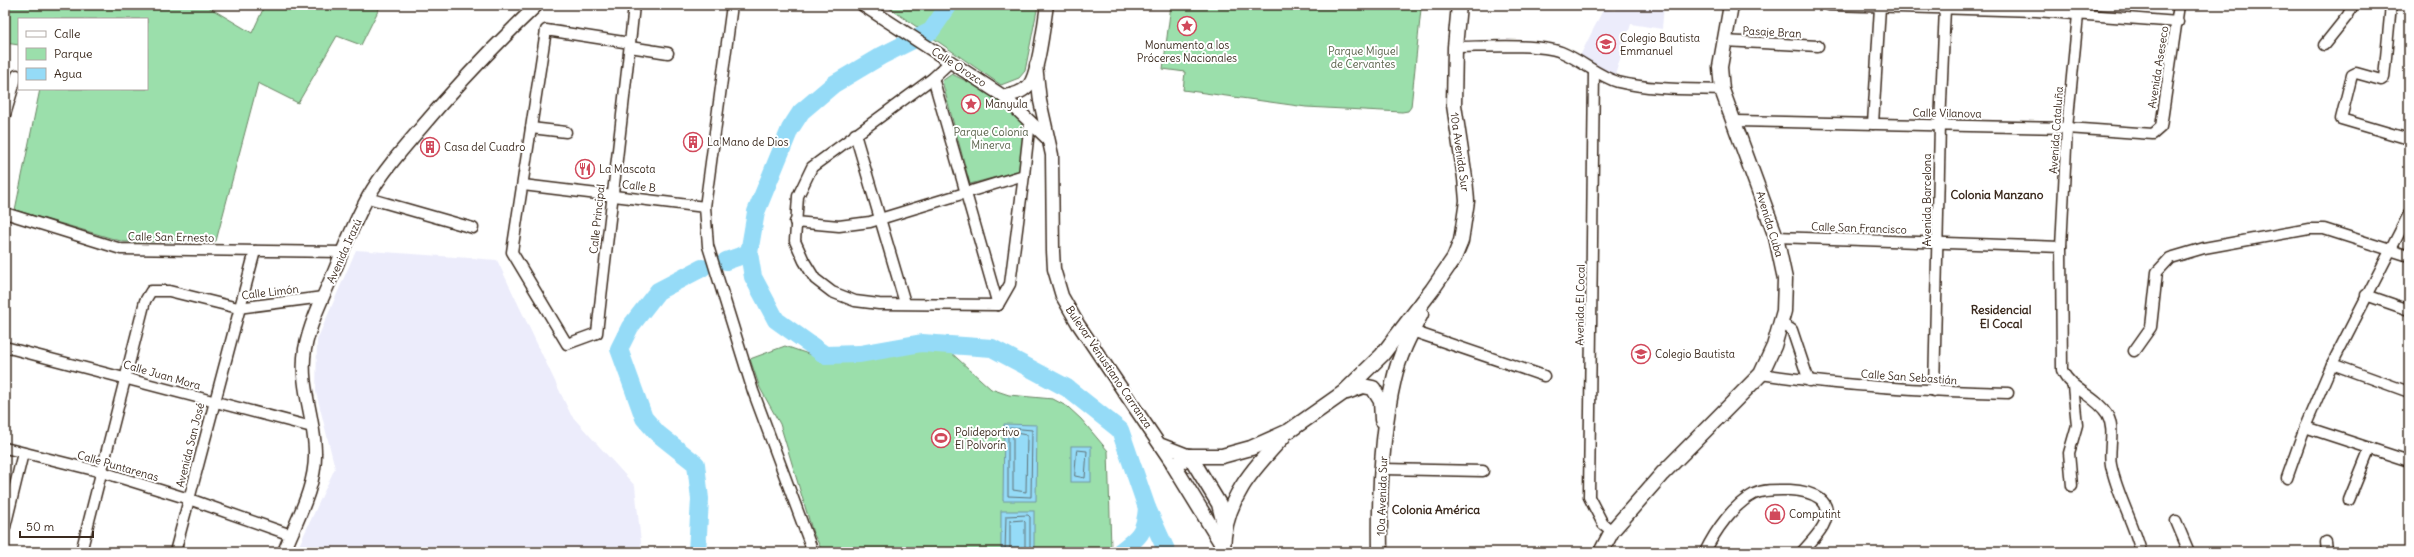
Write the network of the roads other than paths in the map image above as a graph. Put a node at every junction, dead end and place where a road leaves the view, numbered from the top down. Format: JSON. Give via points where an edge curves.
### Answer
{"nodes":[{"id":1,"x":537,"y":5,"type":"edge"},
{"id":2,"x":634,"y":5,"type":"edge"},
{"id":3,"x":732,"y":5,"type":"edge"},
{"id":4,"x":863,"y":5,"type":"edge"},
{"id":5,"x":1047,"y":5,"type":"edge"},
{"id":6,"x":1459,"y":5,"type":"edge"},
{"id":7,"x":1731,"y":5,"type":"edge"},
{"id":8,"x":1829,"y":5,"type":"edge"},
{"id":9,"x":2179,"y":5,"type":"edge"},
{"id":10,"x":2353,"y":5,"type":"edge"},
{"id":11,"x":2391,"y":5,"type":"edge"},
{"id":12,"x":1880,"y":7,"type":"junction"},
{"id":13,"x":1945,"y":8,"type":"junction"},
{"id":14,"x":2036,"y":8,"type":"edge"},
{"id":15,"x":2078,"y":15,"type":"junction"},
{"id":16,"x":2178,"y":22,"type":"junction"},
{"id":17,"x":1724,"y":41,"type":"junction"},
{"id":18,"x":630,"y":45,"type":"junction"},
{"id":19,"x":2324,"y":45,"type":"dead end"},
{"id":20,"x":1818,"y":46,"type":"dead end"},
{"id":21,"x":1455,"y":47,"type":"junction"},
{"id":22,"x":668,"y":53,"type":"dead end"},
{"id":23,"x":950,"y":62,"type":"junction"},
{"id":24,"x":1036,"y":65,"type":"junction"},
{"id":25,"x":1594,"y":71,"type":"junction"},
{"id":26,"x":17,"y":76,"type":"dead end"},
{"id":27,"x":934,"y":78,"type":"junction"},
{"id":28,"x":1722,"y":90,"type":"junction"},
{"id":29,"x":1003,"y":96,"type":"junction"},
{"id":30,"x":5,"y":115,"type":"edge"},
{"id":31,"x":1030,"y":121,"type":"junction"},
{"id":32,"x":1734,"y":121,"type":"junction"},
{"id":33,"x":1873,"y":124,"type":"junction"},
{"id":34,"x":1940,"y":125,"type":"junction"},
{"id":35,"x":531,"y":128,"type":"junction"},
{"id":36,"x":2067,"y":128,"type":"junction"},
{"id":37,"x":566,"y":132,"type":"dead end"},
{"id":38,"x":2158,"y":132,"type":"joint"},
{"id":39,"x":855,"y":134,"type":"junction"},
{"id":40,"x":1047,"y":138,"type":"junction"},
{"id":41,"x":2409,"y":139,"type":"edge"},
{"id":42,"x":1024,"y":176,"type":"junction"},
{"id":43,"x":523,"y":184,"type":"junction"},
{"id":44,"x":966,"y":192,"type":"junction"},
{"id":45,"x":612,"y":195,"type":"junction"},
{"id":46,"x":368,"y":198,"type":"junction"},
{"id":47,"x":705,"y":207,"type":"junction"},
{"id":48,"x":5,"y":213,"type":"edge"},
{"id":49,"x":2409,"y":214,"type":"edge"},
{"id":50,"x":881,"y":218,"type":"junction"},
{"id":51,"x":795,"y":222,"type":"junction"},
{"id":52,"x":473,"y":228,"type":"dead end"},
{"id":53,"x":1776,"y":237,"type":"junction"},
{"id":54,"x":1939,"y":243,"type":"junction"},
{"id":55,"x":2061,"y":247,"type":"junction"},
{"id":56,"x":2392,"y":249,"type":"junction"},
{"id":57,"x":255,"y":251,"type":"junction"},
{"id":58,"x":343,"y":252,"type":"junction"},
{"id":59,"x":2409,"y":256,"type":"edge"},
{"id":60,"x":1432,"y":290,"type":"junction"},
{"id":61,"x":2366,"y":295,"type":"junction"},
{"id":62,"x":323,"y":297,"type":"junction"},
{"id":63,"x":905,"y":303,"type":"junction"},
{"id":64,"x":998,"y":305,"type":"junction"},
{"id":65,"x":238,"y":308,"type":"junction"},
{"id":66,"x":2409,"y":310,"type":"edge"},
{"id":67,"x":1781,"y":323,"type":"junction"},
{"id":68,"x":1412,"y":331,"type":"junction"},
{"id":69,"x":5,"y":347,"type":"edge"},
{"id":70,"x":2134,"y":351,"type":"dead end"},
{"id":71,"x":2332,"y":364,"type":"junction"},
{"id":72,"x":1760,"y":374,"type":"junction"},
{"id":73,"x":1544,"y":376,"type":"dead end"},
{"id":74,"x":126,"y":377,"type":"junction"},
{"id":75,"x":1809,"y":381,"type":"junction"},
{"id":76,"x":2073,"y":386,"type":"junction"},
{"id":77,"x":1934,"y":391,"type":"junction"},
{"id":78,"x":2409,"y":392,"type":"edge"},
{"id":79,"x":1343,"y":393,"type":"junction"},
{"id":80,"x":2008,"y":393,"type":"dead end"},
{"id":81,"x":213,"y":402,"type":"junction"},
{"id":82,"x":312,"y":427,"type":"junction"},
{"id":83,"x":2305,"y":427,"type":"junction"},
{"id":84,"x":1289,"y":431,"type":"junction"},
{"id":85,"x":1384,"y":441,"type":"junction"},
{"id":86,"x":1162,"y":446,"type":"junction"},
{"id":87,"x":5,"y":448,"type":"edge"},
{"id":88,"x":2370,"y":448,"type":"junction"},
{"id":89,"x":23,"y":453,"type":"junction"},
{"id":90,"x":1190,"y":456,"type":"junction"},
{"id":91,"x":2409,"y":461,"type":"edge"},
{"id":92,"x":1174,"y":466,"type":"junction"},
{"id":93,"x":1383,"y":469,"type":"junction"},
{"id":94,"x":1483,"y":471,"type":"dead end"},
{"id":95,"x":102,"y":472,"type":"junction"},
{"id":96,"x":2287,"y":478,"type":"dead end"},
{"id":97,"x":2072,"y":486,"type":"dead end"},
{"id":98,"x":188,"y":498,"type":"junction"},
{"id":99,"x":2349,"y":500,"type":"dead end"},
{"id":100,"x":2176,"y":521,"type":"dead end"},
{"id":101,"x":5,"y":527,"type":"edge"},
{"id":102,"x":1225,"y":528,"type":"junction"},
{"id":103,"x":1612,"y":531,"type":"junction"},
{"id":104,"x":291,"y":535,"type":"junction"},
{"id":105,"x":1223,"y":549,"type":"edge"},
{"id":106,"x":81,"y":552,"type":"edge"},
{"id":107,"x":175,"y":552,"type":"edge"},
{"id":108,"x":284,"y":552,"type":"edge"},
{"id":109,"x":814,"y":552,"type":"edge"},
{"id":110,"x":1380,"y":552,"type":"edge"},
{"id":111,"x":1601,"y":552,"type":"edge"},
{"id":112,"x":1705,"y":552,"type":"edge"},
{"id":113,"x":1802,"y":552,"type":"edge"},
{"id":114,"x":2141,"y":552,"type":"edge"},
{"id":115,"x":2188,"y":552,"type":"edge"}],
"edges":[{"from":1,"to":46,"type":"street","name":"Avenida Irazú","via":[[449,94],[383,174]]},
{"from":2,"to":18,"type":"street","name":"Calle Principal"},
{"from":3,"to":47,"type":"street"},
{"from":4,"to":23,"type":"street","name":"Calle Orozco"},
{"from":5,"to":24,"type":"street"},
{"from":6,"to":21,"type":"main road","name":"10a Avenida Sur"},
{"from":7,"to":17,"type":"main road","name":"Avenida Cuba"},
{"from":8,"to":12,"type":"street"},
{"from":9,"to":16,"type":"street","name":"Avenida Aseseco"},
{"from":10,"to":19,"type":"street"},
{"from":11,"to":41,"type":"street","via":[[2384,78],[2381,80],[2356,73],[2352,75],[2341,119]]},
{"from":12,"to":13,"type":"street"},
{"from":12,"to":33,"type":"street"},
{"from":13,"to":14,"type":"street"},
{"from":13,"to":34,"type":"street","name":"Avenida Barcelona"},
{"from":14,"to":15,"type":"street"},
{"from":15,"to":16,"type":"street"},
{"from":15,"to":36,"type":"street","name":"Avenida Cataluña"},
{"from":16,"to":38,"type":"street","name":"Avenida Aseseco","via":[[2161,127]]},
{"from":17,"to":20,"type":"street","name":"Pasaje Bran"},
{"from":17,"to":28,"type":"main road","name":"Avenida Cuba","via":[[1720,67]]},
{"from":18,"to":22,"type":"street"},
{"from":18,"to":35,"type":"street","via":[[546,30]]},
{"from":18,"to":45,"type":"street","name":"Calle Principal"},
{"from":21,"to":25,"type":"street","via":[[1505,46],[1552,50],[1574,58]]},
{"from":21,"to":60,"type":"main road","name":"10a Avenida Sur","via":[[1454,105],[1467,201],[1460,241],[1454,258]]},
{"from":23,"to":27,"type":"street"},
{"from":23,"to":29,"type":"street","name":"Calle Orozco"},
{"from":24,"to":29,"type":"street","via":[[1029,84],[1015,94]]},
{"from":24,"to":40,"type":"street","name":"Bulevar Venustiano Carranza"},
{"from":25,"to":28,"type":"street","via":[[1618,82],[1663,88]]},
{"from":25,"to":103,"type":"street","name":"Avenida El Cocal","via":[[1589,497],[1603,524]]},
{"from":26,"to":30,"type":"street"},
{"from":27,"to":39,"type":"street"},
{"from":27,"to":44,"type":"street"},
{"from":28,"to":32,"type":"main road","name":"Avenida Cuba"},
{"from":29,"to":31,"type":"street","name":"Calle Orozco"},
{"from":31,"to":40,"type":"street","name":"Calle Orozco"},
{"from":31,"to":42,"type":"street"},
{"from":32,"to":33,"type":"street","name":"Calle Vilanova"},
{"from":32,"to":53,"type":"main road","name":"Avenida Cuba"},
{"from":33,"to":34,"type":"street","name":"Calle Vilanova"},
{"from":34,"to":36,"type":"street","name":"Calle Vilanova"},
{"from":34,"to":54,"type":"street","name":"Avenida Barcelona"},
{"from":35,"to":37,"type":"street"},
{"from":35,"to":43,"type":"street"},
{"from":36,"to":38,"type":"street","name":"Calle Vilanova","via":[[2153,134]]},
{"from":36,"to":55,"type":"street","name":"Avenida Cataluña"},
{"from":39,"to":50,"type":"street"},
{"from":39,"to":51,"type":"street","via":[[812,167],[798,196]]},
{"from":40,"to":86,"type":"street","name":"Bulevar Venustiano Carranza","via":[[1053,170],[1054,269],[1062,296],[1078,324]]},
{"from":42,"to":44,"type":"street"},
{"from":42,"to":64,"type":"street","via":[[1010,284]]},
{"from":43,"to":45,"type":"street","name":"Calle B"},
{"from":43,"to":45,"type":"street","name":"Calle Principal","via":[[512,252],[567,344],[597,332]]},
{"from":44,"to":50,"type":"street"},
{"from":44,"to":64,"type":"street"},
{"from":45,"to":47,"type":"street","name":"Calle B"},
{"from":46,"to":52,"type":"street"},
{"from":46,"to":58,"type":"street","name":"Avenida Irazú"},
{"from":47,"to":109,"type":"street","via":[[708,246],[729,317],[753,391]]},
{"from":48,"to":57,"type":"street","name":"Calle San Ernesto","via":[[121,249]]},
{"from":49,"to":56,"type":"street"},
{"from":50,"to":51,"type":"street","via":[[839,226]]},
{"from":50,"to":63,"type":"street"},
{"from":51,"to":63,"type":"street","via":[[795,240],[804,261],[815,279],[832,292],[855,301]]},
{"from":53,"to":54,"type":"street","name":"Calle San Francisco"},
{"from":53,"to":67,"type":"main road","name":"Avenida Cuba","via":[[1785,279]]},
{"from":54,"to":55,"type":"street","name":"Calle San Francisco"},
{"from":54,"to":77,"type":"street","name":"Avenida Barcelona"},
{"from":55,"to":76,"type":"street","name":"Avenida Cataluña","via":[[2062,370]]},
{"from":56,"to":59,"type":"street"},
{"from":56,"to":61,"type":"street"},
{"from":56,"to":70,"type":"street","via":[[2324,229],[2309,229],[2204,248],[2170,258],[2157,272],[2150,327]]},
{"from":57,"to":58,"type":"street","name":"Calle San Ernesto"},
{"from":57,"to":65,"type":"street","name":"Avenida San José"},
{"from":58,"to":62,"type":"street","name":"Avenida Irazú"},
{"from":60,"to":68,"type":"main road","name":"10a Avenida Sur"},
{"from":60,"to":79,"type":"main road","name":"10a Avenida Sur","via":[[1382,355]]},
{"from":61,"to":66,"type":"street"},
{"from":61,"to":71,"type":"street"},
{"from":62,"to":65,"type":"street","name":"Calle Limón"},
{"from":62,"to":82,"type":"street","name":"Avenida Irazú","via":[[310,332],[303,369],[304,391]]},
{"from":63,"to":64,"type":"street"},
{"from":65,"to":74,"type":"street","name":"Calle Limón","via":[[169,291],[151,291],[145,301]]},
{"from":65,"to":81,"type":"street","name":"Avenida San José"},
{"from":67,"to":72,"type":"main road","name":"Avenida Cuba","via":[[1774,346]]},
{"from":67,"to":75,"type":"street","via":[[1792,330]]},
{"from":68,"to":73,"type":"street"},
{"from":68,"to":85,"type":"main road","name":"10a Avenida Sur","via":[[1394,378]]},
{"from":69,"to":74,"type":"street","name":"Calle Juan Mora"},
{"from":71,"to":78,"type":"street"},
{"from":71,"to":83,"type":"street"},
{"from":72,"to":75,"type":"street","name":"Calle San Sebastián"},
{"from":72,"to":103,"type":"main road","name":"Avenida Cuba","via":[[1662,474]]},
{"from":74,"to":81,"type":"street","name":"Calle Juan Mora"},
{"from":74,"to":95,"type":"street"},
{"from":75,"to":77,"type":"street","name":"Calle San Sebastián"},
{"from":76,"to":97,"type":"street","via":[[2077,425],[2069,453]]},
{"from":76,"to":114,"type":"street","via":[[2099,404],[2108,415],[2111,466]]},
{"from":77,"to":80,"type":"street","name":"Calle San Sebastián"},
{"from":79,"to":84,"type":"main road"},
{"from":79,"to":85,"type":"main road","name":"10a Avenida Sur","via":[[1363,386],[1373,388],[1377,392],[1381,402]]},
{"from":81,"to":82,"type":"street","name":"Calle Juan Mora"},
{"from":81,"to":98,"type":"street","name":"Avenida San José"},
{"from":82,"to":104,"type":"street","name":"Avenida Irazú","via":[[316,452],[314,469],[308,493]]},
{"from":83,"to":88,"type":"street"},
{"from":83,"to":96,"type":"street"},
{"from":84,"to":90,"type":"main road","via":[[1237,453],[1206,457]]},
{"from":84,"to":102,"type":"main road","via":[[1247,476],[1239,489]]},
{"from":85,"to":93,"type":"main road","name":"10a Avenida Sur"},
{"from":86,"to":90,"type":"street"},
{"from":86,"to":92,"type":"street","name":"Bulevar Venustiano Carranza"},
{"from":87,"to":89,"type":"street","name":"Calle Puntarenas"},
{"from":88,"to":91,"type":"street"},
{"from":88,"to":99,"type":"street"},
{"from":89,"to":95,"type":"street","name":"Calle Puntarenas"},
{"from":89,"to":101,"type":"street"},
{"from":90,"to":92,"type":"main road"},
{"from":90,"to":102,"type":"main road","via":[[1219,504]]},
{"from":92,"to":105,"type":"main road"},
{"from":93,"to":94,"type":"street"},
{"from":93,"to":110,"type":"main road","name":"10a Avenida Sur"},
{"from":95,"to":98,"type":"street","name":"Calle Puntarenas"},
{"from":95,"to":106,"type":"street"},
{"from":98,"to":104,"type":"street","name":"Calle Puntarenas"},
{"from":98,"to":107,"type":"street","name":"Avenida San José"},
{"from":100,"to":115,"type":"street"},
{"from":102,"to":105,"type":"main road"},
{"from":103,"to":111,"type":"main road","name":"Avenida Cuba"},
{"from":104,"to":108,"type":"street","name":"Avenida Irazú"},
{"from":112,"to":113,"type":"street","via":[[1730,514],[1743,501],[1754,494],[1777,490],[1805,491],[1821,498],[1826,513],[1823,526]]}]}
